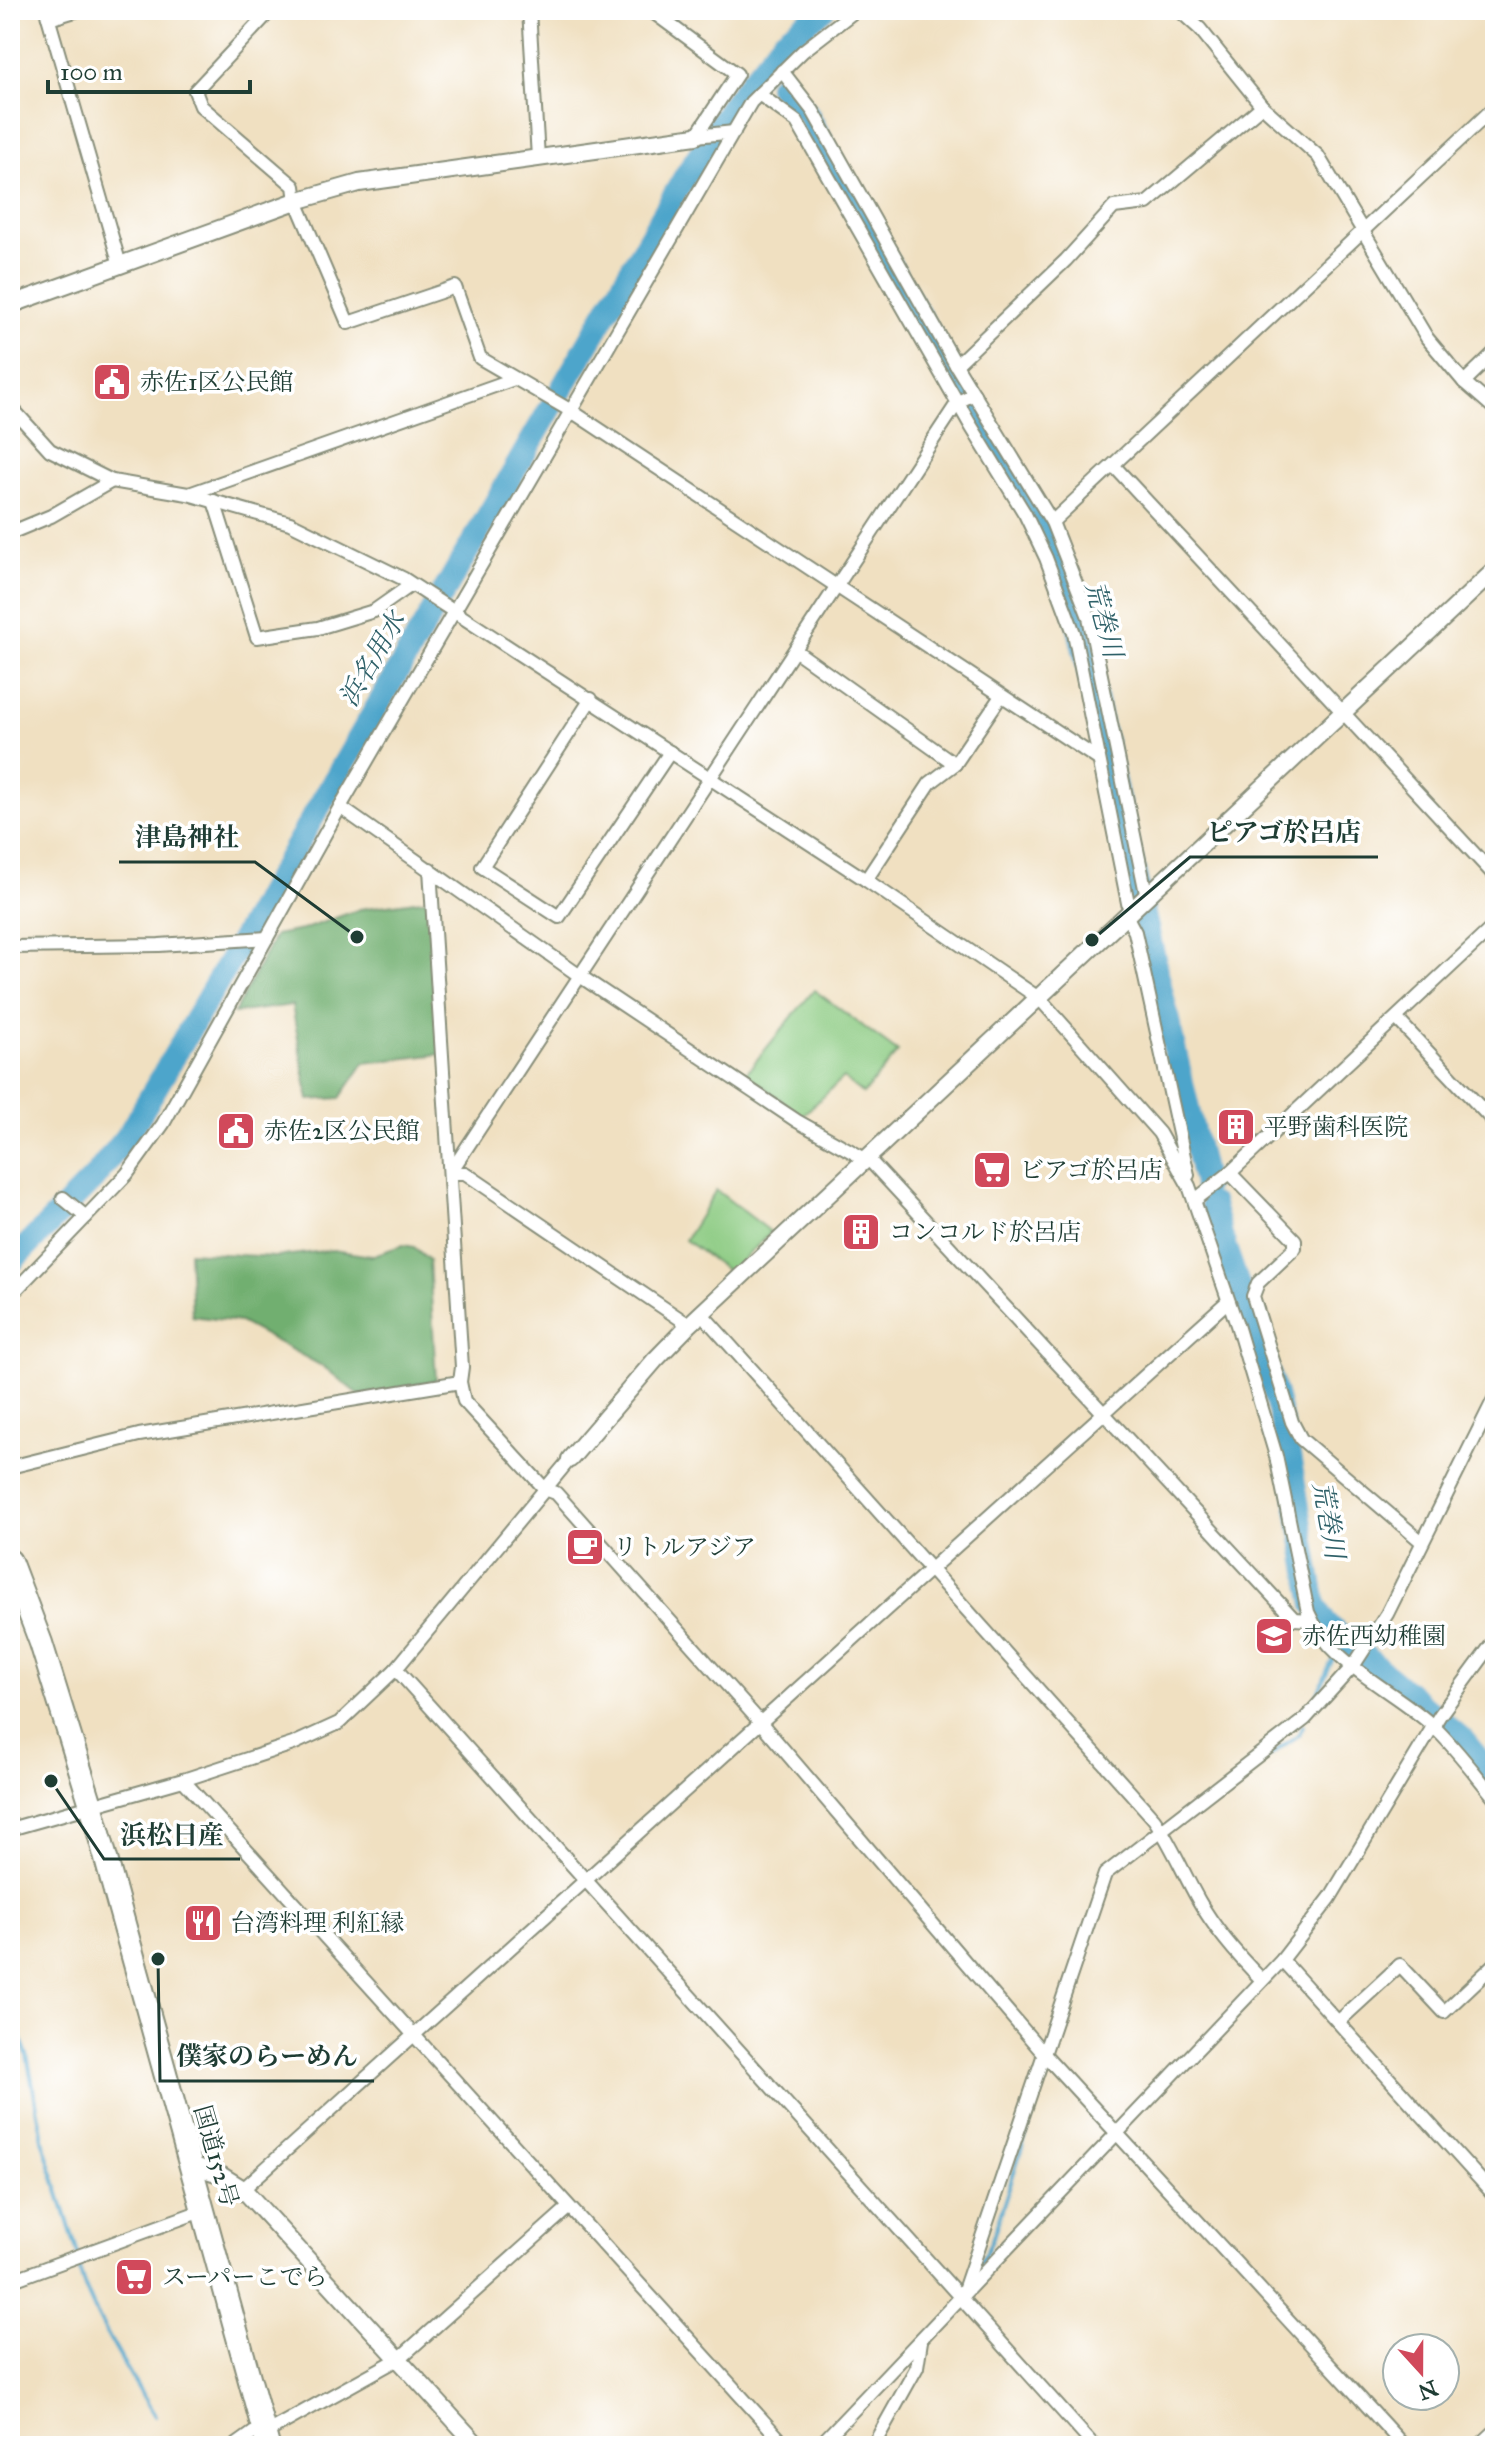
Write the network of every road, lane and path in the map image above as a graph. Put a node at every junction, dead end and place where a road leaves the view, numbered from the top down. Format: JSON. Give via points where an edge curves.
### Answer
{"nodes":[{"id":1,"x":78,"y":10,"type":"edge"},
{"id":2,"x":271,"y":10,"type":"edge"},
{"id":3,"x":529,"y":10,"type":"edge"},
{"id":4,"x":650,"y":10,"type":"edge"},
{"id":5,"x":856,"y":10,"type":"edge"},
{"id":6,"x":1179,"y":10,"type":"edge"},
{"id":7,"x":48,"y":15,"type":"edge"},
{"id":8,"x":782,"y":71,"type":"junction"},
{"id":9,"x":759,"y":94,"type":"junction"},
{"id":10,"x":1262,"y":106,"type":"junction"},
{"id":11,"x":1495,"y":107,"type":"edge"},
{"id":12,"x":734,"y":132,"type":"junction"},
{"id":13,"x":696,"y":136,"type":"junction"},
{"id":14,"x":538,"y":158,"type":"junction"},
{"id":15,"x":296,"y":201,"type":"junction"},
{"id":16,"x":1362,"y":232,"type":"junction"},
{"id":17,"x":120,"y":265,"type":"junction"},
{"id":18,"x":10,"y":305,"type":"edge"},
{"id":19,"x":1495,"y":352,"type":"edge"},
{"id":20,"x":956,"y":365,"type":"junction"},
{"id":21,"x":514,"y":379,"type":"junction"},
{"id":22,"x":1464,"y":382,"type":"junction"},
{"id":23,"x":967,"y":397,"type":"junction"},
{"id":24,"x":10,"y":406,"type":"edge"},
{"id":25,"x":1495,"y":409,"type":"edge"},
{"id":26,"x":569,"y":410,"type":"junction"},
{"id":27,"x":1114,"y":466,"type":"junction"},
{"id":28,"x":112,"y":481,"type":"junction"},
{"id":29,"x":188,"y":494,"type":"junction"},
{"id":30,"x":214,"y":501,"type":"junction"},
{"id":31,"x":1052,"y":522,"type":"junction"},
{"id":32,"x":10,"y":533,"type":"edge"},
{"id":33,"x":1495,"y":570,"type":"edge"},
{"id":34,"x":411,"y":585,"type":"junction"},
{"id":35,"x":836,"y":586,"type":"junction"},
{"id":36,"x":453,"y":609,"type":"junction"},
{"id":37,"x":796,"y":651,"type":"junction"},
{"id":38,"x":1001,"y":696,"type":"junction"},
{"id":39,"x":591,"y":699,"type":"junction"},
{"id":40,"x":1342,"y":715,"type":"junction"},
{"id":41,"x":670,"y":752,"type":"junction"},
{"id":42,"x":1098,"y":759,"type":"junction"},
{"id":43,"x":955,"y":764,"type":"junction"},
{"id":44,"x":709,"y":777,"type":"junction"},
{"id":45,"x":340,"y":807,"type":"junction"},
{"id":46,"x":430,"y":869,"type":"junction"},
{"id":47,"x":1495,"y":876,"type":"edge"},
{"id":48,"x":866,"y":880,"type":"junction"},
{"id":49,"x":1136,"y":908,"type":"junction"},
{"id":50,"x":1495,"y":925,"type":"edge"},
{"id":51,"x":260,"y":938,"type":"junction"},
{"id":52,"x":10,"y":947,"type":"edge"},
{"id":53,"x":580,"y":976,"type":"junction"},
{"id":54,"x":1040,"y":999,"type":"junction"},
{"id":55,"x":1397,"y":1019,"type":"junction"},
{"id":56,"x":1495,"y":1123,"type":"edge"},
{"id":57,"x":865,"y":1161,"type":"junction"},
{"id":58,"x":450,"y":1173,"type":"junction"},
{"id":59,"x":1230,"y":1173,"type":"junction"},
{"id":60,"x":1189,"y":1186,"type":"junction"},
{"id":61,"x":63,"y":1198,"type":"dead end"},
{"id":62,"x":1195,"y":1200,"type":"junction"},
{"id":63,"x":83,"y":1213,"type":"junction"},
{"id":64,"x":10,"y":1296,"type":"edge"},
{"id":65,"x":1227,"y":1302,"type":"junction"},
{"id":66,"x":696,"y":1320,"type":"junction"},
{"id":67,"x":460,"y":1382,"type":"junction"},
{"id":68,"x":1495,"y":1397,"type":"edge"},
{"id":69,"x":1103,"y":1414,"type":"junction"},
{"id":70,"x":570,"y":1459,"type":"joint"},
{"id":71,"x":10,"y":1467,"type":"edge"},
{"id":72,"x":545,"y":1489,"type":"junction"},
{"id":73,"x":1422,"y":1542,"type":"junction"},
{"id":74,"x":10,"y":1561,"type":"edge"},
{"id":75,"x":930,"y":1568,"type":"junction"},
{"id":76,"x":1311,"y":1620,"type":"junction"},
{"id":77,"x":1495,"y":1640,"type":"edge"},
{"id":78,"x":1354,"y":1665,"type":"junction"},
{"id":79,"x":396,"y":1669,"type":"junction"},
{"id":80,"x":760,"y":1722,"type":"junction"},
{"id":81,"x":1437,"y":1722,"type":"junction"},
{"id":82,"x":183,"y":1780,"type":"junction"},
{"id":83,"x":1495,"y":1798,"type":"edge"},
{"id":84,"x":92,"y":1808,"type":"junction"},
{"id":85,"x":10,"y":1829,"type":"edge"},
{"id":86,"x":1161,"y":1829,"type":"junction"},
{"id":87,"x":586,"y":1879,"type":"junction"},
{"id":88,"x":1282,"y":1960,"type":"junction"},
{"id":89,"x":1495,"y":1964,"type":"edge"},
{"id":90,"x":1262,"y":1980,"type":"junction"},
{"id":91,"x":1338,"y":2022,"type":"junction"},
{"id":92,"x":412,"y":2036,"type":"junction"},
{"id":93,"x":1044,"y":2054,"type":"junction"},
{"id":94,"x":1117,"y":2133,"type":"junction"},
{"id":95,"x":191,"y":2165,"type":"junction"},
{"id":96,"x":243,"y":2189,"type":"junction"},
{"id":97,"x":1495,"y":2196,"type":"edge"},
{"id":98,"x":568,"y":2208,"type":"junction"},
{"id":99,"x":204,"y":2210,"type":"junction"},
{"id":100,"x":10,"y":2281,"type":"edge"},
{"id":101,"x":961,"y":2299,"type":"junction"},
{"id":102,"x":921,"y":2341,"type":"junction"},
{"id":103,"x":400,"y":2358,"type":"junction"},
{"id":104,"x":1495,"y":2434,"type":"edge"},
{"id":105,"x":265,"y":2436,"type":"edge"},
{"id":106,"x":235,"y":2446,"type":"edge"},
{"id":107,"x":478,"y":2446,"type":"edge"},
{"id":108,"x":786,"y":2446,"type":"edge"},
{"id":109,"x":819,"y":2446,"type":"edge"},
{"id":110,"x":873,"y":2446,"type":"edge"},
{"id":111,"x":1094,"y":2446,"type":"edge"},
{"id":112,"x":1404,"y":2446,"type":"edge"},
{"id":113,"x":1482,"y":2446,"type":"edge"}],
"edges":[{"from":1,"to":7,"type":"street"},
{"from":2,"to":15,"type":"street","via":[[195,91],[201,106],[290,180]]},
{"from":3,"to":14,"type":"street"},
{"from":4,"to":13,"type":"street","via":[[737,74]]},
{"from":5,"to":8,"type":"street"},
{"from":6,"to":10,"type":"street"},
{"from":7,"to":17,"type":"street"},
{"from":8,"to":9,"type":"street"},
{"from":8,"to":20,"type":"street","via":[[813,111]]},
{"from":9,"to":12,"type":"street"},
{"from":9,"to":23,"type":"street","via":[[797,122]]},
{"from":10,"to":16,"type":"street","via":[[1318,156]]},
{"from":10,"to":20,"type":"street","via":[[1147,203],[1114,207]]},
{"from":11,"to":16,"type":"street"},
{"from":12,"to":13,"type":"street"},
{"from":12,"to":26,"type":"street"},
{"from":13,"to":14,"type":"street"},
{"from":14,"to":15,"type":"street","via":[[359,183]]},
{"from":15,"to":17,"type":"street"},
{"from":15,"to":21,"type":"street","via":[[348,323],[455,287],[480,358]]},
{"from":16,"to":22,"type":"street","via":[[1427,338]]},
{"from":16,"to":27,"type":"street"},
{"from":17,"to":18,"type":"street"},
{"from":19,"to":22,"type":"street"},
{"from":20,"to":23,"type":"street"},
{"from":21,"to":26,"type":"street"},
{"from":21,"to":29,"type":"street"},
{"from":22,"to":25,"type":"street"},
{"from":23,"to":31,"type":"street"},
{"from":23,"to":35,"type":"street"},
{"from":23,"to":42,"type":"street","via":[[1046,558],[1074,633]]},
{"from":24,"to":28,"type":"street","via":[[50,450]]},
{"from":26,"to":35,"type":"street"},
{"from":26,"to":36,"type":"street"},
{"from":27,"to":31,"type":"street"},
{"from":27,"to":40,"type":"street"},
{"from":28,"to":29,"type":"street"},
{"from":28,"to":32,"type":"street"},
{"from":29,"to":30,"type":"street"},
{"from":30,"to":34,"type":"street","via":[[290,523]]},
{"from":30,"to":34,"type":"street","via":[[257,637],[318,628],[374,611]]},
{"from":31,"to":49,"type":"street","via":[[1089,617]]},
{"from":33,"to":40,"type":"street"},
{"from":34,"to":36,"type":"street"},
{"from":35,"to":37,"type":"street"},
{"from":35,"to":38,"type":"street"},
{"from":36,"to":39,"type":"street"},
{"from":36,"to":45,"type":"street"},
{"from":37,"to":43,"type":"street"},
{"from":37,"to":44,"type":"street"},
{"from":38,"to":42,"type":"street"},
{"from":38,"to":43,"type":"street"},
{"from":39,"to":41,"type":"street"},
{"from":39,"to":41,"type":"street","via":[[482,867],[559,917]]},
{"from":40,"to":47,"type":"street"},
{"from":40,"to":49,"type":"street"},
{"from":41,"to":44,"type":"street"},
{"from":42,"to":49,"type":"street"},
{"from":43,"to":48,"type":"street","via":[[930,783]]},
{"from":44,"to":48,"type":"street"},
{"from":44,"to":53,"type":"street"},
{"from":45,"to":46,"type":"street"},
{"from":45,"to":51,"type":"street"},
{"from":46,"to":53,"type":"street"},
{"from":46,"to":58,"type":"street"},
{"from":48,"to":54,"type":"street"},
{"from":49,"to":54,"type":"street"},
{"from":49,"to":60,"type":"street","via":[[1135,932]]},
{"from":50,"to":55,"type":"street"},
{"from":51,"to":52,"type":"street"},
{"from":51,"to":63,"type":"street","via":[[163,1124],[127,1174]]},
{"from":53,"to":57,"type":"street"},
{"from":53,"to":58,"type":"street"},
{"from":54,"to":57,"type":"street"},
{"from":54,"to":60,"type":"street","via":[[1159,1133]]},
{"from":55,"to":56,"type":"street"},
{"from":55,"to":59,"type":"street"},
{"from":57,"to":66,"type":"street"},
{"from":57,"to":69,"type":"street"},
{"from":58,"to":66,"type":"street","via":[[465,1173]]},
{"from":58,"to":67,"type":"street"},
{"from":59,"to":62,"type":"street"},
{"from":59,"to":73,"type":"street","via":[[1295,1240],[1292,1253],[1258,1283],[1253,1296],[1292,1422],[1310,1447]]},
{"from":60,"to":62,"type":"street"},
{"from":61,"to":63,"type":"street"},
{"from":62,"to":65,"type":"street"},
{"from":63,"to":64,"type":"street"},
{"from":65,"to":69,"type":"street"},
{"from":65,"to":76,"type":"street","via":[[1276,1456]]},
{"from":66,"to":70,"type":"street"},
{"from":66,"to":75,"type":"street"},
{"from":67,"to":71,"type":"street","via":[[139,1435]]},
{"from":67,"to":72,"type":"street","via":[[464,1401]]},
{"from":68,"to":73,"type":"street"},
{"from":69,"to":75,"type":"street"},
{"from":69,"to":76,"type":"street","via":[[1294,1619]]},
{"from":70,"to":72,"type":"street"},
{"from":72,"to":79,"type":"street"},
{"from":72,"to":80,"type":"street","via":[[556,1493]]},
{"from":73,"to":78,"type":"street","via":[[1387,1614]]},
{"from":74,"to":84,"type":"highway","name":"国道152号"},
{"from":75,"to":80,"type":"street"},
{"from":75,"to":86,"type":"street"},
{"from":76,"to":78,"type":"street","via":[[1327,1645]]},
{"from":77,"to":81,"type":"street"},
{"from":78,"to":81,"type":"street"},
{"from":78,"to":86,"type":"street","via":[[1305,1719]]},
{"from":79,"to":82,"type":"street","via":[[339,1723]]},
{"from":79,"to":87,"type":"street"},
{"from":80,"to":87,"type":"street"},
{"from":80,"to":93,"type":"street"},
{"from":81,"to":83,"type":"street"},
{"from":81,"to":88,"type":"street","via":[[1330,1898]]},
{"from":82,"to":84,"type":"street"},
{"from":82,"to":92,"type":"street"},
{"from":84,"to":85,"type":"street"},
{"from":84,"to":95,"type":"highway","name":"国道152号"},
{"from":86,"to":90,"type":"street","via":[[1214,1923]]},
{"from":86,"to":93,"type":"street","via":[[1105,1874]]},
{"from":87,"to":92,"type":"street"},
{"from":87,"to":101,"type":"street"},
{"from":88,"to":90,"type":"street"},
{"from":88,"to":91,"type":"street"},
{"from":89,"to":91,"type":"street","via":[[1444,2012],[1400,1965]]},
{"from":90,"to":94,"type":"street"},
{"from":91,"to":97,"type":"street"},
{"from":92,"to":96,"type":"street"},
{"from":92,"to":98,"type":"street"},
{"from":93,"to":94,"type":"street"},
{"from":93,"to":101,"type":"street"},
{"from":94,"to":101,"type":"street"},
{"from":94,"to":112,"type":"street"},
{"from":95,"to":96,"type":"street"},
{"from":95,"to":99,"type":"highway","name":"国道152号"},
{"from":96,"to":103,"type":"street"},
{"from":98,"to":103,"type":"street"},
{"from":98,"to":108,"type":"street"},
{"from":99,"to":100,"type":"street"},
{"from":99,"to":105,"type":"highway","name":"国道152号"},
{"from":101,"to":102,"type":"street"},
{"from":101,"to":111,"type":"street"},
{"from":102,"to":109,"type":"street"},
{"from":102,"to":110,"type":"street","via":[[917,2367]]},
{"from":103,"to":105,"type":"street"},
{"from":103,"to":107,"type":"street"},
{"from":104,"to":113,"type":"street"},
{"from":105,"to":106,"type":"street"}]}
